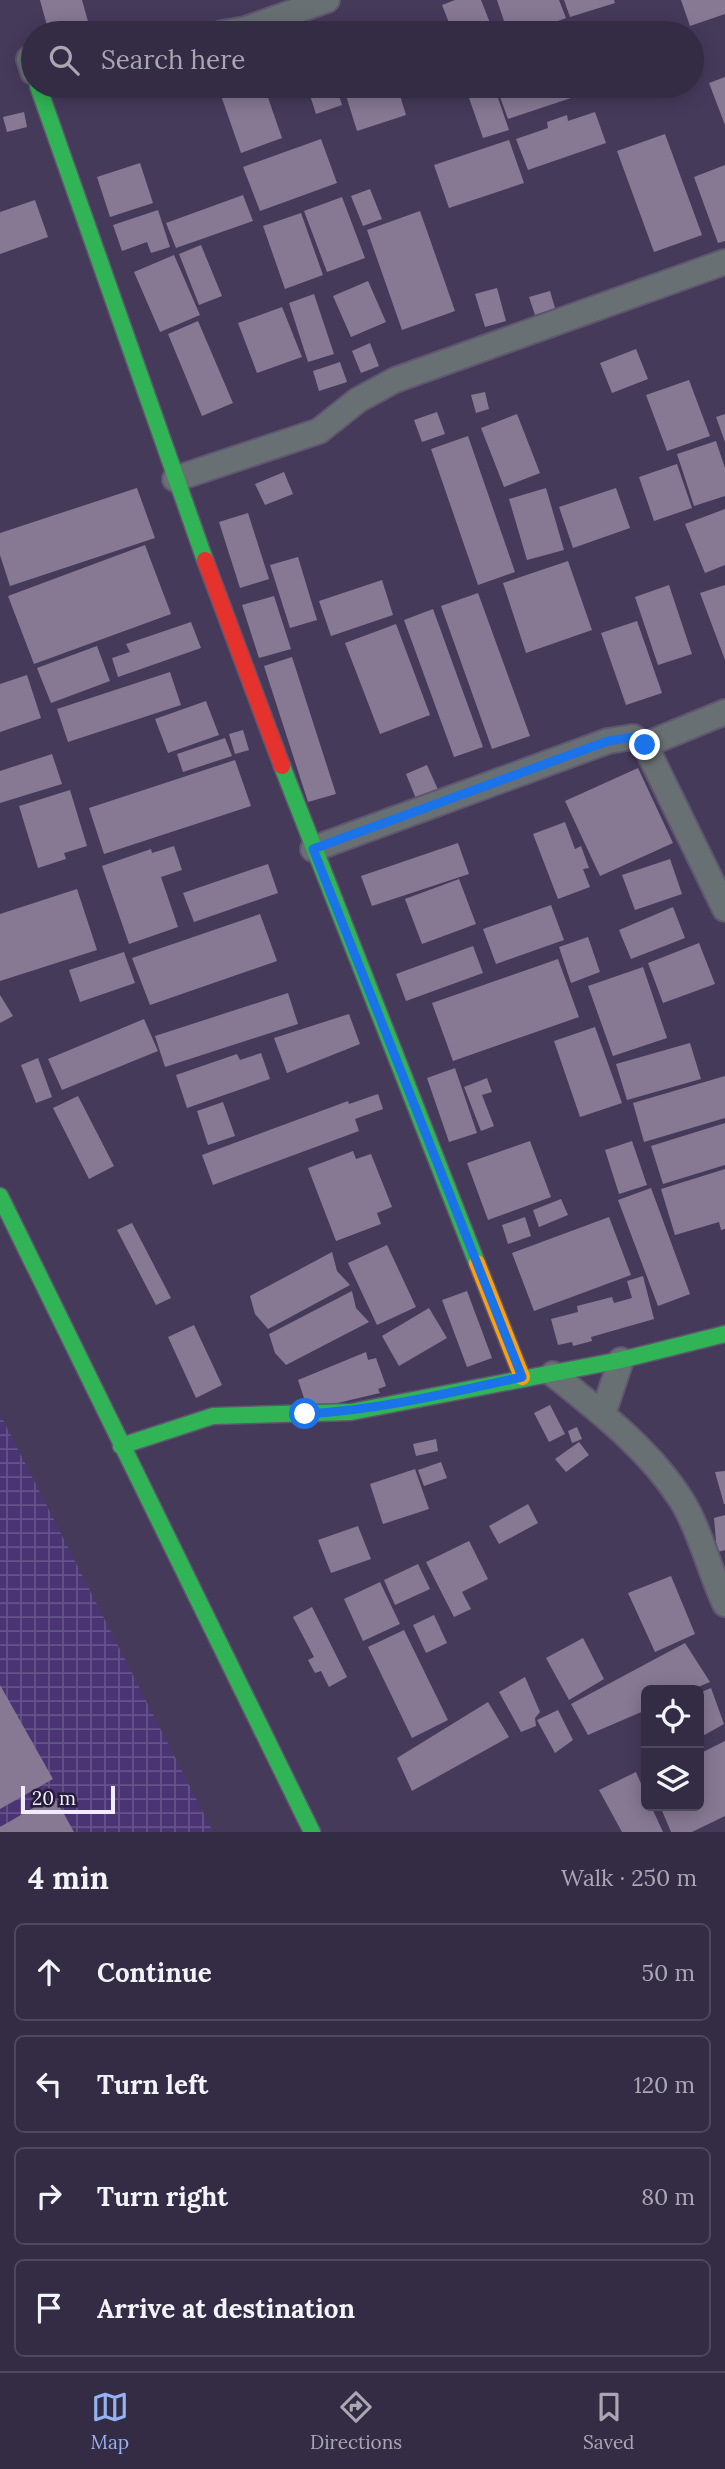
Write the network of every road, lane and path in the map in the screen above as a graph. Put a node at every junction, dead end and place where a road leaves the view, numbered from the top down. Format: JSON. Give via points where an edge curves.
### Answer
{"nodes":[{"id":1,"x":327,"y":0,"type":"edge"},
{"id":2,"x":268,"y":21,"type":"edge"},
{"id":3,"x":42,"y":98,"type":"edge"},
{"id":4,"x":725,"y":262,"type":"edge"},
{"id":5,"x":175,"y":479,"type":"junction"},
{"id":6,"x":725,"y":712,"type":"edge"},
{"id":7,"x":645,"y":745,"type":"junction"},
{"id":8,"x":313,"y":849,"type":"junction"},
{"id":9,"x":725,"y":909,"type":"edge"},
{"id":10,"x":0,"y":1196,"type":"edge"},
{"id":11,"x":725,"y":1334,"type":"edge"},
{"id":12,"x":621,"y":1360,"type":"junction"},
{"id":13,"x":553,"y":1374,"type":"junction"},
{"id":14,"x":522,"y":1377,"type":"junction"},
{"id":15,"x":603,"y":1413,"type":"junction"},
{"id":16,"x":121,"y":1446,"type":"junction"},
{"id":17,"x":725,"y":1604,"type":"edge"},
{"id":18,"x":312,"y":1832,"type":"edge"}],
"edges":[{"from":1,"to":2,"type":"street"},
{"from":3,"to":5,"type":"street"},
{"from":4,"to":5,"type":"street","via":[[395,380],[358,400],[319,431]]},
{"from":5,"to":8,"type":"street"},
{"from":6,"to":7,"type":"street"},
{"from":7,"to":8,"type":"street","via":[[633,737],[608,741]]},
{"from":7,"to":9,"type":"street"},
{"from":8,"to":14,"type":"street"},
{"from":10,"to":16,"type":"street"},
{"from":11,"to":12,"type":"street"},
{"from":12,"to":13,"type":"street"},
{"from":12,"to":15,"type":"street"},
{"from":13,"to":14,"type":"street"},
{"from":13,"to":15,"type":"street"},
{"from":14,"to":16,"type":"street","via":[[352,1412],[213,1416]]},
{"from":15,"to":17,"type":"street","via":[[683,1502]]},
{"from":16,"to":18,"type":"street"}]}
